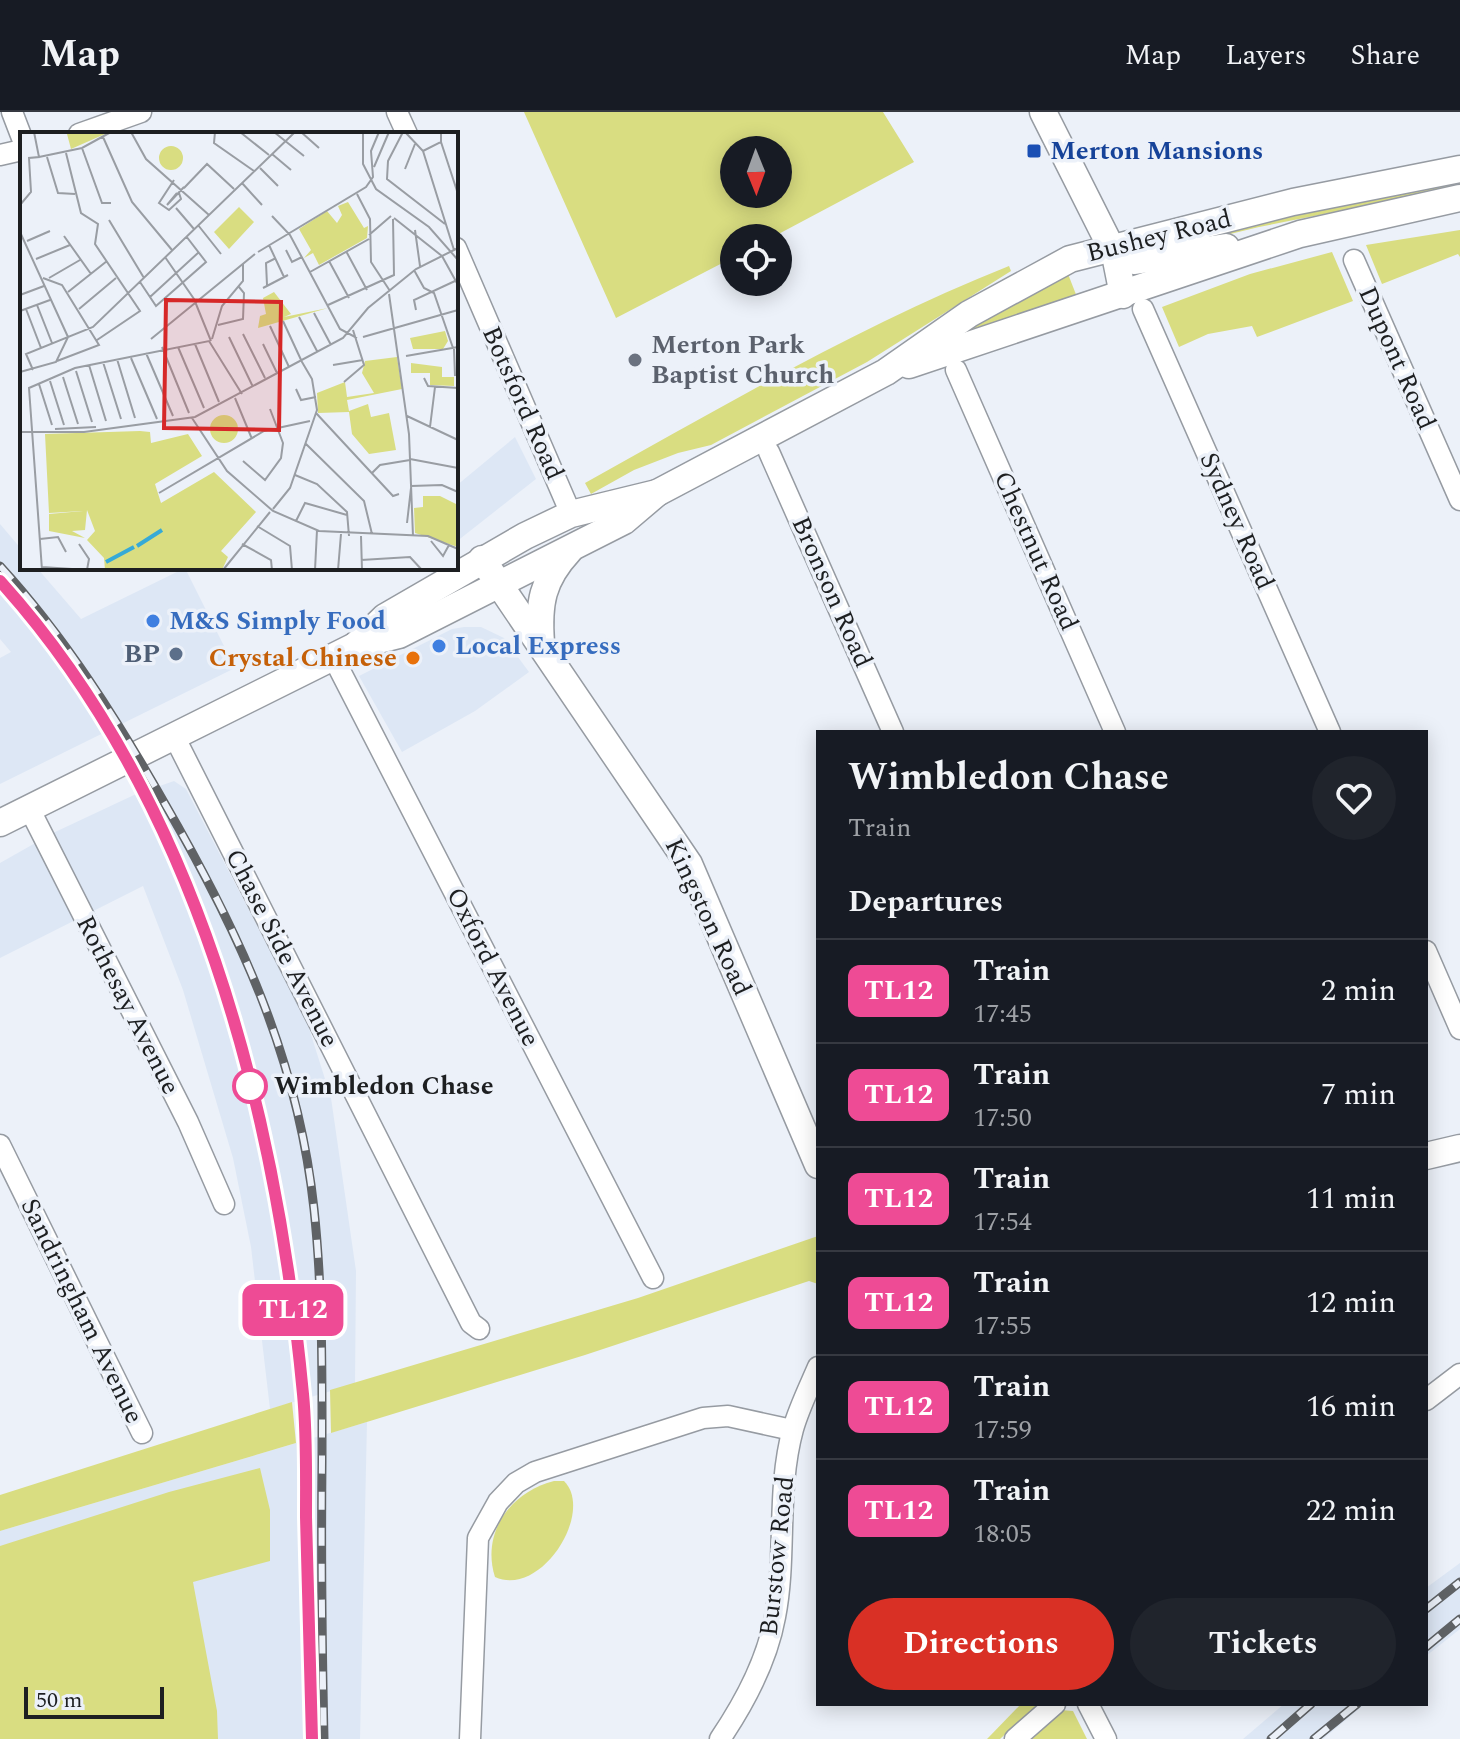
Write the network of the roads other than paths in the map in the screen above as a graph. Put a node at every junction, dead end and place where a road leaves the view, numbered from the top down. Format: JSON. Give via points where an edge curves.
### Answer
{"nodes":[{"id":1,"x":12,"y":112,"type":"edge"},
{"id":2,"x":141,"y":112,"type":"edge"},
{"id":3,"x":397,"y":112,"type":"edge"},
{"id":4,"x":1043,"y":112,"type":"edge"},
{"id":5,"x":85,"y":132,"type":"edge"},
{"id":6,"x":406,"y":132,"type":"edge"},
{"id":7,"x":20,"y":133,"type":"edge"},
{"id":8,"x":20,"y":150,"type":"edge"},
{"id":9,"x":0,"y":155,"type":"edge"},
{"id":10,"x":1460,"y":169,"type":"edge"},
{"id":11,"x":1460,"y":198,"type":"edge"},
{"id":12,"x":1264,"y":246,"type":"junction"},
{"id":13,"x":1113,"y":251,"type":"junction"},
{"id":14,"x":458,"y":253,"type":"edge"},
{"id":15,"x":1354,"y":260,"type":"dead end"},
{"id":16,"x":1133,"y":302,"type":"junction"},
{"id":17,"x":956,"y":370,"type":"dead end"},
{"id":18,"x":886,"y":372,"type":"junction"},
{"id":19,"x":769,"y":452,"type":"dead end"},
{"id":20,"x":657,"y":493,"type":"junction"},
{"id":21,"x":1460,"y":500,"type":"edge"},
{"id":22,"x":571,"y":514,"type":"junction"},
{"id":23,"x":571,"y":549,"type":"junction"},
{"id":24,"x":482,"y":559,"type":"junction"},
{"id":25,"x":498,"y":582,"type":"junction"},
{"id":26,"x":541,"y":646,"type":"junction"},
{"id":27,"x":344,"y":652,"type":"junction"},
{"id":28,"x":892,"y":730,"type":"edge"},
{"id":29,"x":1114,"y":730,"type":"edge"},
{"id":30,"x":1329,"y":730,"type":"edge"},
{"id":31,"x":174,"y":736,"type":"junction"},
{"id":32,"x":29,"y":808,"type":"junction"},
{"id":33,"x":0,"y":823,"type":"edge"},
{"id":34,"x":1428,"y":956,"type":"edge"},
{"id":35,"x":1460,"y":1029,"type":"edge"},
{"id":36,"x":0,"y":1145,"type":"edge"},
{"id":37,"x":1460,"y":1148,"type":"edge"},
{"id":38,"x":1428,"y":1156,"type":"edge"},
{"id":39,"x":816,"y":1160,"type":"edge"},
{"id":40,"x":224,"y":1204,"type":"dead end"},
{"id":41,"x":653,"y":1278,"type":"dead end"},
{"id":42,"x":479,"y":1329,"type":"dead end"},
{"id":43,"x":816,"y":1372,"type":"edge"},
{"id":44,"x":1460,"y":1374,"type":"edge"},
{"id":45,"x":1428,"y":1398,"type":"edge"},
{"id":46,"x":792,"y":1430,"type":"junction"},
{"id":47,"x":142,"y":1433,"type":"dead end"},
{"id":48,"x":1053,"y":1706,"type":"edge"},
{"id":49,"x":1089,"y":1706,"type":"edge"},
{"id":50,"x":470,"y":1739,"type":"edge"},
{"id":51,"x":720,"y":1739,"type":"edge"},
{"id":52,"x":1015,"y":1739,"type":"edge"},
{"id":53,"x":1106,"y":1739,"type":"edge"}],
"edges":[{"from":1,"to":7,"type":"street"},
{"from":2,"to":5,"type":"street"},
{"from":3,"to":6,"type":"street"},
{"from":4,"to":13,"type":"main road"},
{"from":8,"to":9,"type":"street"},
{"from":10,"to":13,"type":"main road","name":"Bushey Road","via":[[1293,202]]},
{"from":11,"to":12,"type":"main road","name":"Bushey Road","via":[[1339,222]]},
{"from":12,"to":13,"type":"main road","name":"Bushey Road","via":[[1135,261]]},
{"from":12,"to":16,"type":"main road","name":"Bushey Road"},
{"from":13,"to":16,"type":"main road"},
{"from":13,"to":18,"type":"main road","name":"Bushey Road","via":[[1070,259],[1026,280]]},
{"from":14,"to":22,"type":"street","name":"Botsford Road"},
{"from":15,"to":21,"type":"street","name":"Dupont Road"},
{"from":16,"to":18,"type":"main road","name":"Bushey Road"},
{"from":16,"to":30,"type":"street","name":"Sydney Road"},
{"from":17,"to":29,"type":"street","name":"Chestnut Road"},
{"from":18,"to":20,"type":"main road","name":"Bushey Road"},
{"from":19,"to":28,"type":"street","name":"Bronson Road"},
{"from":20,"to":22,"type":"main road","name":"Bushey Road"},
{"from":20,"to":23,"type":"main road","name":"Bushey Road","via":[[624,521]]},
{"from":22,"to":24,"type":"main road","name":"Bushey Road"},
{"from":23,"to":25,"type":"main road","name":"Bushey Road"},
{"from":23,"to":26,"type":"main road","via":[[542,589]]},
{"from":24,"to":25,"type":"main road","name":"Kingston Road"},
{"from":24,"to":27,"type":"main road","via":[[385,617]]},
{"from":25,"to":26,"type":"main road","name":"Kingston Road"},
{"from":25,"to":27,"type":"main road","via":[[399,635]]},
{"from":26,"to":39,"type":"main road","name":"Kingston Road","via":[[689,864]]},
{"from":27,"to":31,"type":"main road"},
{"from":27,"to":41,"type":"street","name":"Oxford Avenue"},
{"from":31,"to":32,"type":"main road"},
{"from":31,"to":42,"type":"street","name":"Chase Side Avenue","via":[[471,1323]]},
{"from":32,"to":33,"type":"main road"},
{"from":32,"to":40,"type":"street","name":"Rothesay Avenue"},
{"from":34,"to":35,"type":"street"},
{"from":36,"to":47,"type":"street","name":"Sandringham Avenue"},
{"from":37,"to":38,"type":"main road"},
{"from":43,"to":46,"type":"street","name":"Burstow Road"},
{"from":44,"to":45,"type":"street"},
{"from":46,"to":50,"type":"street","via":[[728,1416],[703,1418],[557,1463],[516,1483],[478,1538]]},
{"from":46,"to":51,"type":"street","name":"Burstow Road","via":[[775,1615],[757,1675]]},
{"from":48,"to":52,"type":"street"},
{"from":49,"to":53,"type":"street"}]}
